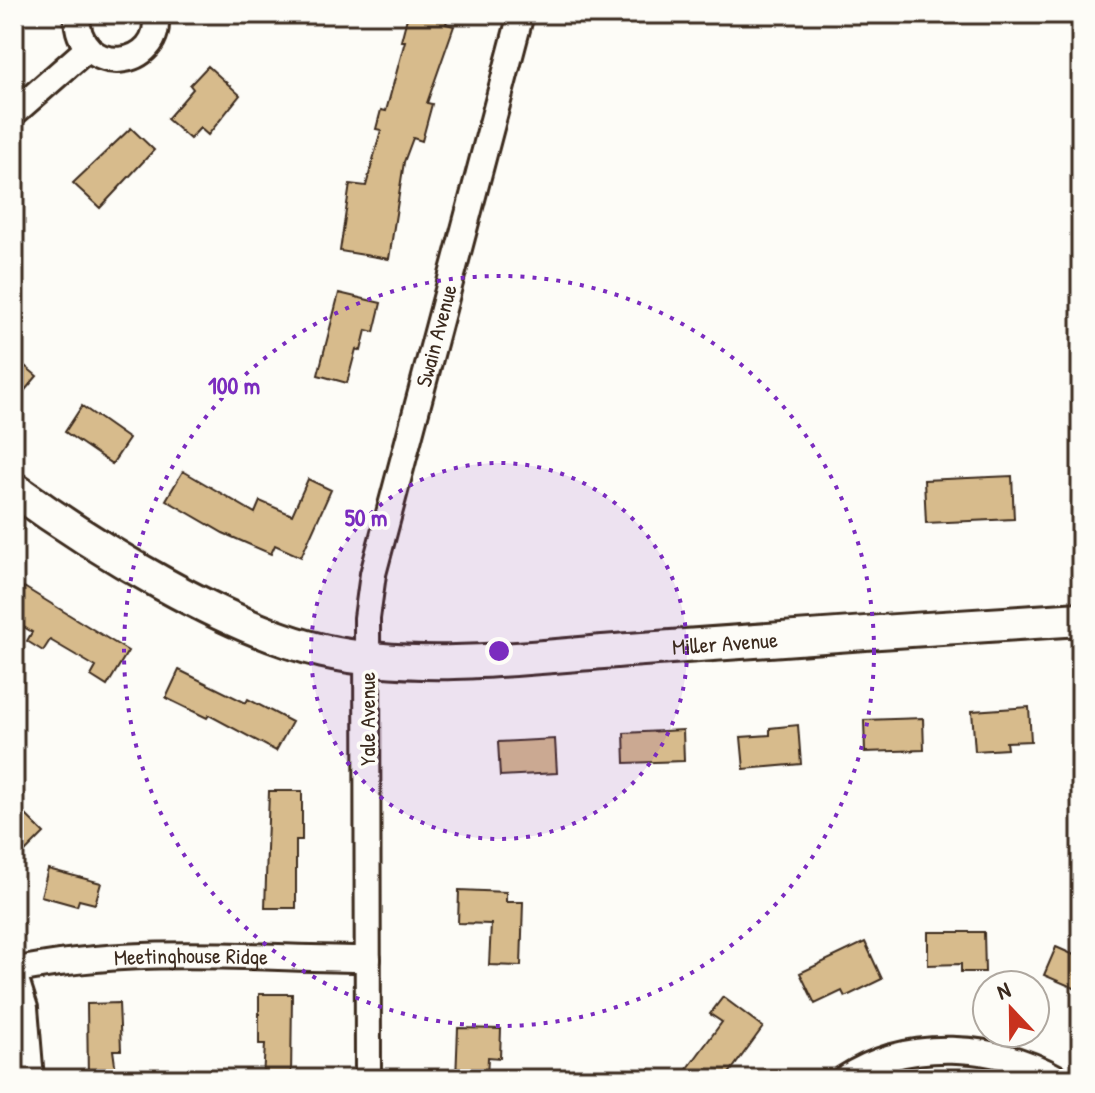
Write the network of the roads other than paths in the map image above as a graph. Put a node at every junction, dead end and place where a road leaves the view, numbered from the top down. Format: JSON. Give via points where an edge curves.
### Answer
{"nodes":[{"id":1,"x":77,"y":14,"type":"edge"},
{"id":2,"x":155,"y":14,"type":"edge"},
{"id":3,"x":521,"y":14,"type":"edge"},
{"id":4,"x":87,"y":49,"type":"junction"},
{"id":5,"x":14,"y":113,"type":"edge"},
{"id":6,"x":14,"y":489,"type":"edge"},
{"id":7,"x":1081,"y":619,"type":"edge"},
{"id":8,"x":367,"y":658,"type":"junction"},
{"id":9,"x":368,"y":959,"type":"junction"},
{"id":10,"x":14,"y":972,"type":"edge"},
{"id":11,"x":31,"y":1079,"type":"edge"},
{"id":12,"x":368,"y":1079,"type":"edge"},
{"id":13,"x":844,"y":1079,"type":"edge"},
{"id":14,"x":1059,"y":1079,"type":"edge"}],
"edges":[{"from":1,"to":4,"type":"street","via":[[76,30]]},
{"from":2,"to":4,"type":"street","via":[[152,39],[139,54],[105,60]]},
{"from":3,"to":8,"type":"street","name":"Swain Avenue","via":[[385,522],[367,618]]},
{"from":4,"to":5,"type":"street"},
{"from":6,"to":8,"type":"main road","name":"Yale Avenue","via":[[100,546],[222,612],[321,651]]},
{"from":7,"to":8,"type":"main road","name":"Miller Avenue","via":[[485,659]]},
{"from":8,"to":9,"type":"street","name":"Yale Avenue"},
{"from":9,"to":10,"type":"street","name":"Meetinghouse Ridge","via":[[184,953],[73,959]]},
{"from":9,"to":12,"type":"street","name":"Yale Avenue"},
{"from":10,"to":11,"type":"street","via":[[25,1008]]},
{"from":13,"to":14,"type":"street","via":[[902,1054],[945,1050],[1030,1062]]}]}
